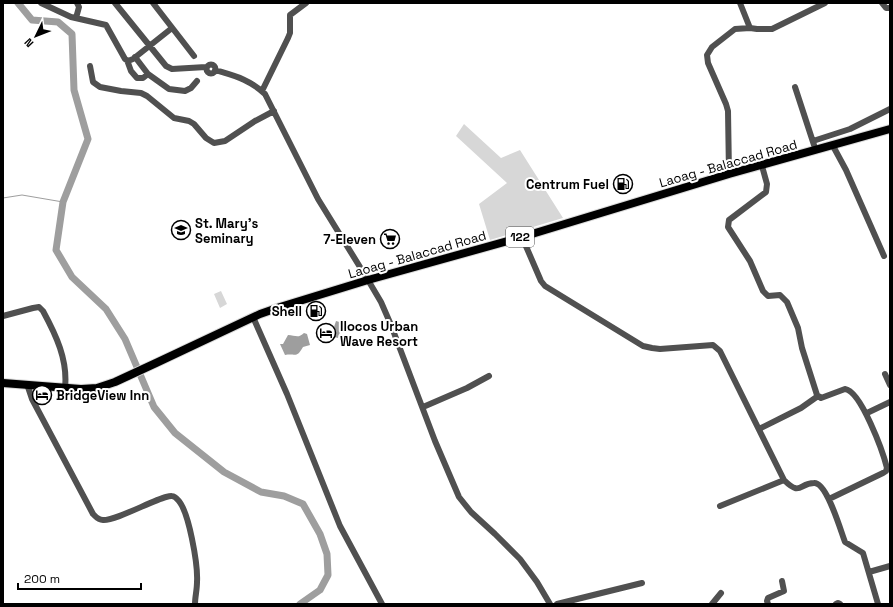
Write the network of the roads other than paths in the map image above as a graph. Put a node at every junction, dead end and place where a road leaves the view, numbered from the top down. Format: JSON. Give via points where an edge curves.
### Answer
{"nodes":[{"id":1,"x":41,"y":3,"type":"edge"},
{"id":2,"x":77,"y":3,"type":"edge"},
{"id":3,"x":115,"y":3,"type":"edge"},
{"id":4,"x":153,"y":3,"type":"edge"},
{"id":5,"x":306,"y":3,"type":"edge"},
{"id":6,"x":740,"y":3,"type":"edge"},
{"id":7,"x":825,"y":3,"type":"edge"},
{"id":8,"x":882,"y":3,"type":"edge"},
{"id":9,"x":890,"y":8,"type":"edge"},
{"id":10,"x":76,"y":18,"type":"junction"},
{"id":11,"x":172,"y":28,"type":"junction"},
{"id":12,"x":750,"y":28,"type":"junction"},
{"id":13,"x":149,"y":46,"type":"junction"},
{"id":14,"x":194,"y":56,"type":"dead end"},
{"id":15,"x":135,"y":57,"type":"junction"},
{"id":16,"x":127,"y":60,"type":"junction"},
{"id":17,"x":90,"y":66,"type":"dead end"},
{"id":18,"x":148,"y":74,"type":"junction"},
{"id":19,"x":197,"y":81,"type":"dead end"},
{"id":20,"x":795,"y":88,"type":"dead end"},
{"id":21,"x":262,"y":91,"type":"junction"},
{"id":22,"x":890,"y":109,"type":"edge"},
{"id":23,"x":274,"y":111,"type":"junction"},
{"id":24,"x":890,"y":129,"type":"edge"},
{"id":25,"x":813,"y":141,"type":"junction"},
{"id":26,"x":833,"y":146,"type":"junction"},
{"id":27,"x":816,"y":150,"type":"junction"},
{"id":28,"x":762,"y":166,"type":"junction"},
{"id":29,"x":729,"y":174,"type":"junction"},
{"id":30,"x":522,"y":237,"type":"junction"},
{"id":31,"x":884,"y":256,"type":"dead end"},
{"id":32,"x":368,"y":280,"type":"junction"},
{"id":33,"x":3,"y":316,"type":"edge"},
{"id":34,"x":253,"y":317,"type":"junction"},
{"id":35,"x":885,"y":374,"type":"dead end"},
{"id":36,"x":489,"y":376,"type":"dead end"},
{"id":37,"x":3,"y":383,"type":"edge"},
{"id":38,"x":27,"y":384,"type":"junction"},
{"id":39,"x":890,"y":385,"type":"edge"},
{"id":40,"x":65,"y":388,"type":"junction"},
{"id":41,"x":818,"y":396,"type":"junction"},
{"id":42,"x":890,"y":402,"type":"edge"},
{"id":43,"x":423,"y":407,"type":"junction"},
{"id":44,"x":867,"y":413,"type":"junction"},
{"id":45,"x":759,"y":429,"type":"junction"},
{"id":46,"x":784,"y":480,"type":"junction"},
{"id":47,"x":829,"y":499,"type":"junction"},
{"id":48,"x":720,"y":506,"type":"dead end"},
{"id":49,"x":890,"y":566,"type":"edge"},
{"id":50,"x":869,"y":572,"type":"junction"},
{"id":51,"x":782,"y":581,"type":"dead end"},
{"id":52,"x":642,"y":583,"type":"dead end"},
{"id":53,"x":721,"y":593,"type":"dead end"},
{"id":54,"x":195,"y":604,"type":"edge"},
{"id":55,"x":382,"y":604,"type":"edge"},
{"id":56,"x":550,"y":604,"type":"edge"},
{"id":57,"x":557,"y":604,"type":"edge"},
{"id":58,"x":712,"y":604,"type":"edge"},
{"id":59,"x":768,"y":604,"type":"edge"},
{"id":60,"x":836,"y":604,"type":"edge"},
{"id":61,"x":840,"y":604,"type":"edge"},
{"id":62,"x":878,"y":604,"type":"edge"}],
"edges":[{"from":1,"to":10,"type":"street"},
{"from":2,"to":10,"type":"street","via":[[79,7]]},
{"from":3,"to":13,"type":"street"},
{"from":4,"to":11,"type":"street"},
{"from":5,"to":21,"type":"street","via":[[290,15],[290,33]]},
{"from":6,"to":12,"type":"street"},
{"from":7,"to":12,"type":"street","via":[[772,29]]},
{"from":8,"to":9,"type":"street","via":[[886,8]]},
{"from":10,"to":16,"type":"street","via":[[106,24]]},
{"from":11,"to":13,"type":"street"},
{"from":11,"to":14,"type":"street"},
{"from":12,"to":29,"type":"street","via":[[737,28],[731,31],[712,46],[707,55],[728,111]]},
{"from":13,"to":15,"type":"street"},
{"from":13,"to":21,"type":"street","via":[[169,68],[206,68],[209,73],[215,70],[246,80]]},
{"from":15,"to":16,"type":"street"},
{"from":15,"to":18,"type":"street"},
{"from":16,"to":18,"type":"street","via":[[137,78],[143,78]]},
{"from":17,"to":23,"type":"street","via":[[94,82],[100,87],[147,96],[174,118],[190,121],[214,143],[225,141]]},
{"from":18,"to":19,"type":"street","via":[[166,88],[173,90],[188,90]]},
{"from":20,"to":25,"type":"street"},
{"from":21,"to":23,"type":"street"},
{"from":22,"to":25,"type":"street","via":[[850,129]]},
{"from":23,"to":32,"type":"street","via":[[318,199]]},
{"from":24,"to":26,"type":"main road","name":"Laoag - Balaccad Road","number":"122"},
{"from":25,"to":27,"type":"street"},
{"from":26,"to":27,"type":"main road","name":"Laoag - Balaccad Road","number":"122"},
{"from":26,"to":31,"type":"street"},
{"from":27,"to":28,"type":"main road","name":"Laoag - Balaccad Road","number":"122"},
{"from":28,"to":29,"type":"main road","name":"Laoag - Balaccad Road","number":"122"},
{"from":28,"to":41,"type":"street","via":[[767,184],[766,192],[729,220],[728,227],[750,261],[763,291],[768,296],[780,295],[787,302],[798,328]]},
{"from":29,"to":30,"type":"main road","name":"Laoag - Balaccad Road","number":"122"},
{"from":30,"to":32,"type":"main road","name":"Laoag - Balaccad Road","number":"122"},
{"from":30,"to":45,"type":"street","via":[[541,281],[548,289],[643,346],[660,349],[712,345],[720,350]]},
{"from":32,"to":34,"type":"main road","name":"Laoag - Balaccad Road","number":"122"},
{"from":32,"to":43,"type":"street","via":[[391,325]]},
{"from":33,"to":40,"type":"street","via":[[39,307],[43,311],[62,351]]},
{"from":34,"to":40,"type":"main road","name":"Laoag - Balaccad Road","number":"122","via":[[115,382],[90,389]]},
{"from":34,"to":55,"type":"street","via":[[340,526]]},
{"from":35,"to":39,"type":"street"},
{"from":36,"to":43,"type":"street"},
{"from":37,"to":38,"type":"main road","name":"Laoag - Balaccad Road","number":"122"},
{"from":38,"to":40,"type":"main road","name":"Laoag - Balaccad Road","number":"122"},
{"from":38,"to":54,"type":"street","via":[[29,393],[97,518],[112,518],[166,497],[178,499],[194,548],[197,582]]},
{"from":41,"to":44,"type":"street","via":[[821,398],[848,389]]},
{"from":41,"to":45,"type":"street","via":[[801,408]]},
{"from":42,"to":44,"type":"street"},
{"from":43,"to":56,"type":"street","via":[[459,497],[520,559]]},
{"from":44,"to":47,"type":"street","via":[[886,463],[886,471]]},
{"from":45,"to":46,"type":"street"},
{"from":46,"to":47,"type":"street","via":[[797,489],[817,483]]},
{"from":46,"to":48,"type":"street"},
{"from":47,"to":50,"type":"street","via":[[845,542],[863,553]]},
{"from":49,"to":50,"type":"street"},
{"from":50,"to":62,"type":"street"},
{"from":51,"to":59,"type":"street","via":[[784,591],[768,598]]},
{"from":52,"to":57,"type":"street"},
{"from":53,"to":58,"type":"street"},
{"from":60,"to":61,"type":"street"}]}
